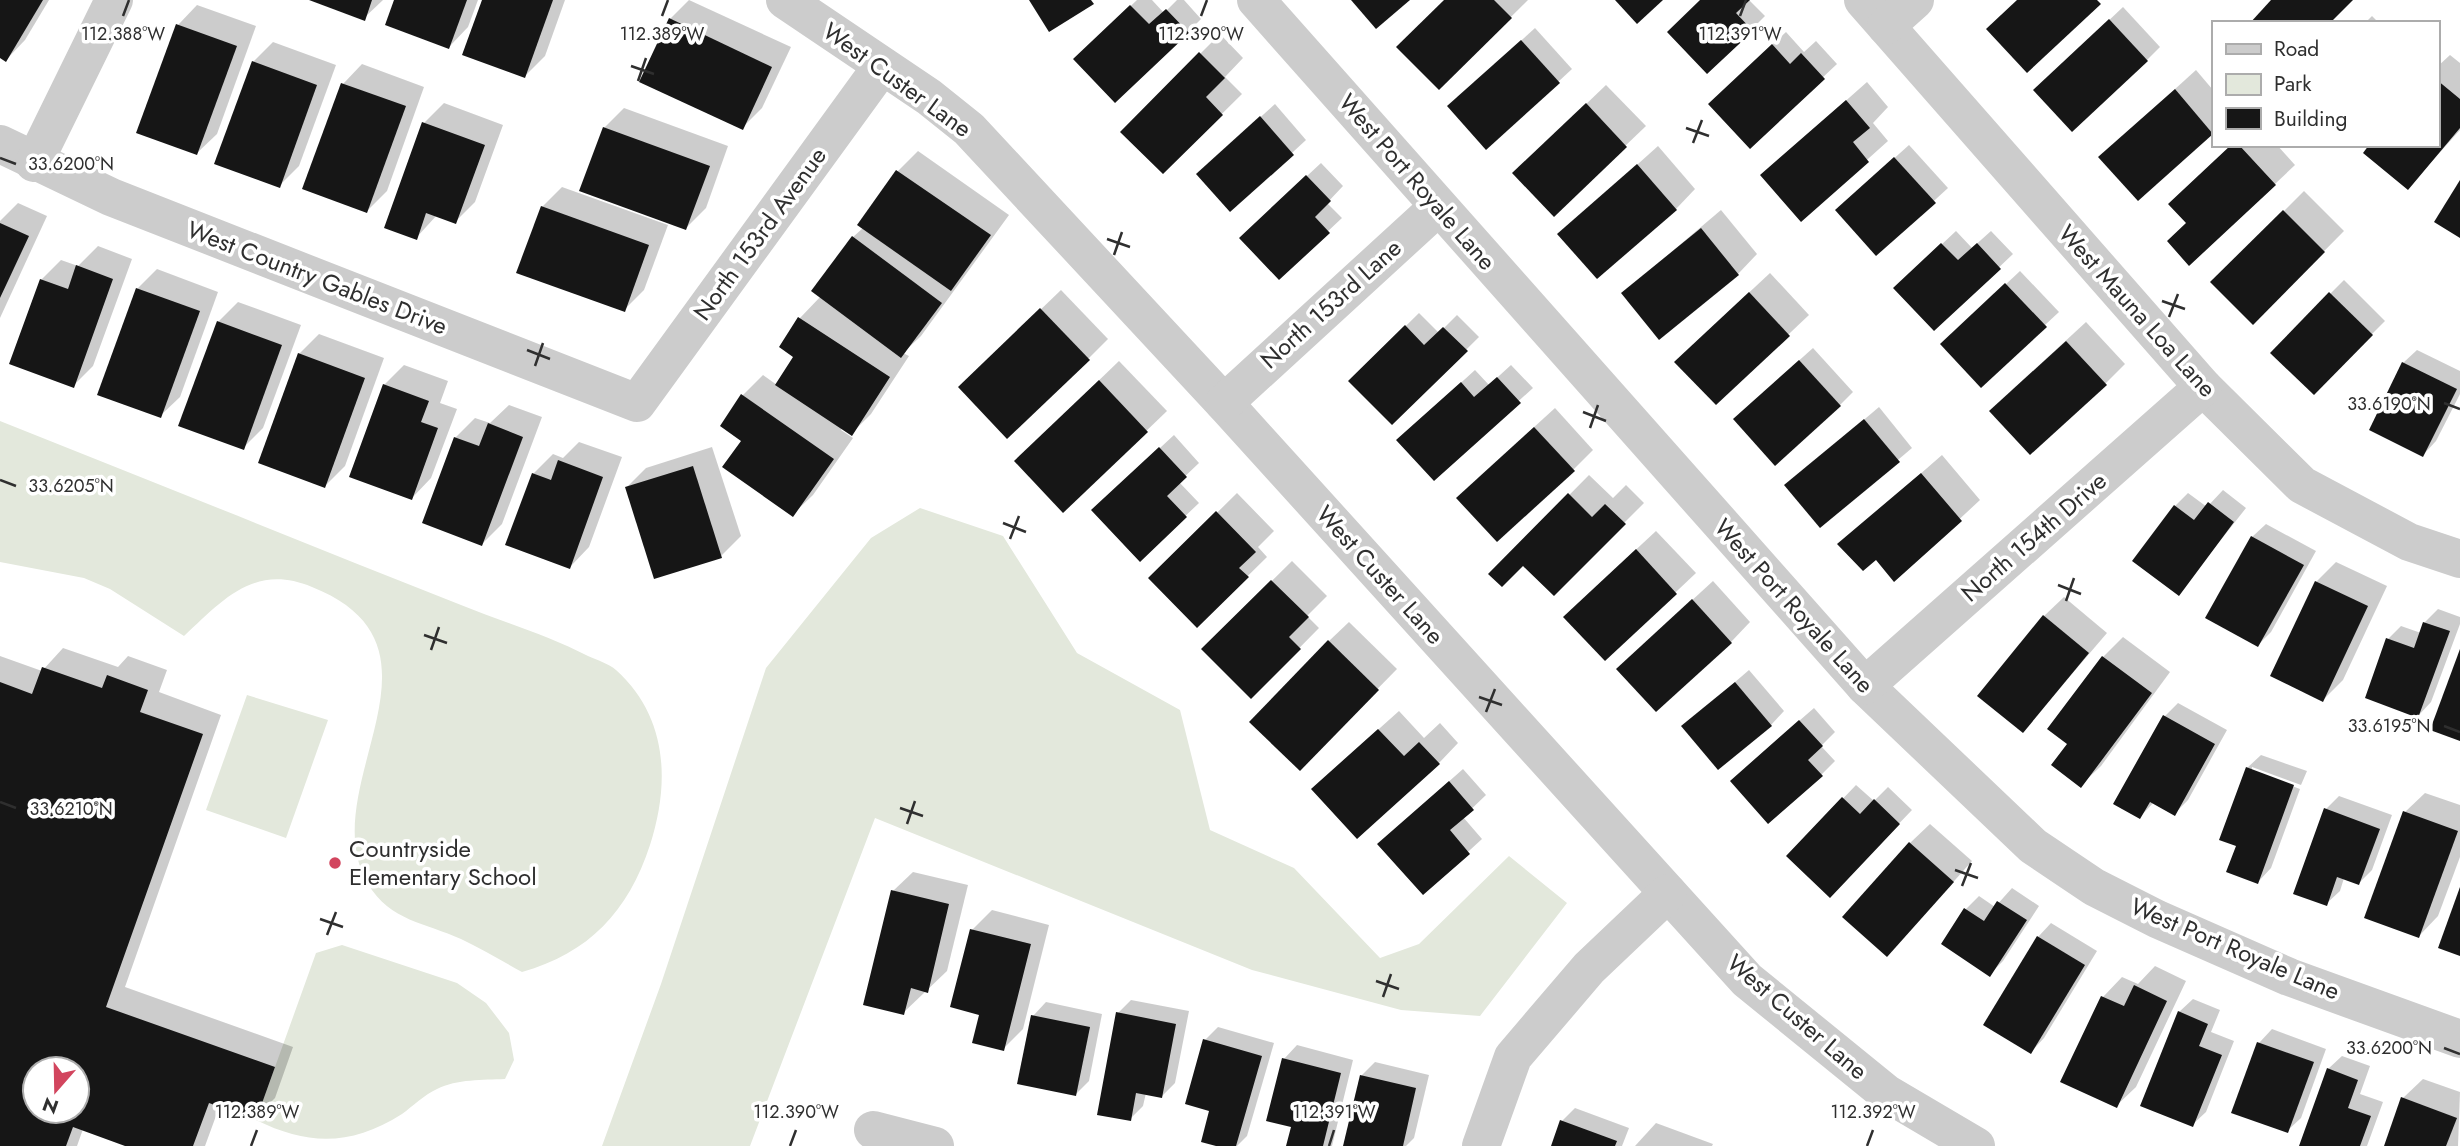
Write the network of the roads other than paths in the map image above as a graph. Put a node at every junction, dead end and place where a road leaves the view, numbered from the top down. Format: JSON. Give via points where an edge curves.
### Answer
{"nodes":[{"id":1,"x":114,"y":0,"type":"edge"},
{"id":2,"x":785,"y":0,"type":"edge"},
{"id":3,"x":1256,"y":0,"type":"edge"},
{"id":4,"x":1915,"y":0,"type":"edge"},
{"id":5,"x":1875,"y":13,"type":"edge"},
{"id":6,"x":883,"y":66,"type":"junction"},
{"id":7,"x":0,"y":144,"type":"edge"},
{"id":8,"x":34,"y":163,"type":"junction"},
{"id":9,"x":1438,"y":207,"type":"junction"},
{"id":10,"x":2203,"y":387,"type":"junction"},
{"id":11,"x":637,"y":403,"type":"joint"},
{"id":12,"x":1224,"y":403,"type":"junction"},
{"id":13,"x":2460,"y":559,"type":"edge"},
{"id":14,"x":1864,"y":686,"type":"junction"},
{"id":15,"x":1668,"y":893,"type":"junction"},
{"id":16,"x":2460,"y":1039,"type":"edge"},
{"id":17,"x":873,"y":1130,"type":"dead end"},
{"id":18,"x":935,"y":1146,"type":"edge"},
{"id":19,"x":1481,"y":1146,"type":"edge"},
{"id":20,"x":1976,"y":1146,"type":"edge"}],
"edges":[{"from":1,"to":8,"type":"street"},
{"from":2,"to":6,"type":"street","name":"West Custer Lane"},
{"from":3,"to":9,"type":"street","name":"West Port Royale Lane"},
{"from":4,"to":5,"type":"street"},
{"from":5,"to":10,"type":"street","name":"West Mauna Loa Lane"},
{"from":6,"to":11,"type":"street","name":"North 153rd Avenue"},
{"from":6,"to":12,"type":"street","name":"West Custer Lane","via":[[969,130]]},
{"from":7,"to":8,"type":"street","name":"West Country Gables Drive"},
{"from":8,"to":11,"type":"street","name":"West Country Gables Drive","via":[[179,225]]},
{"from":9,"to":12,"type":"street","name":"North 153rd Lane"},
{"from":9,"to":14,"type":"street","name":"West Port Royale Lane"},
{"from":10,"to":13,"type":"street","name":"West Mauna Loa Lane","via":[[2302,485],[2409,542]]},
{"from":10,"to":14,"type":"street","name":"North 154th Drive"},
{"from":12,"to":15,"type":"street","name":"West Custer Lane"},
{"from":14,"to":16,"type":"street","name":"West Port Royale Lane","via":[[2033,846],[2094,887],[2289,977]]},
{"from":15,"to":19,"type":"street","via":[[1589,968],[1513,1057]]},
{"from":15,"to":20,"type":"street","name":"West Custer Lane","via":[[1747,980],[1822,1044],[1886,1093]]},
{"from":17,"to":18,"type":"street"}]}
